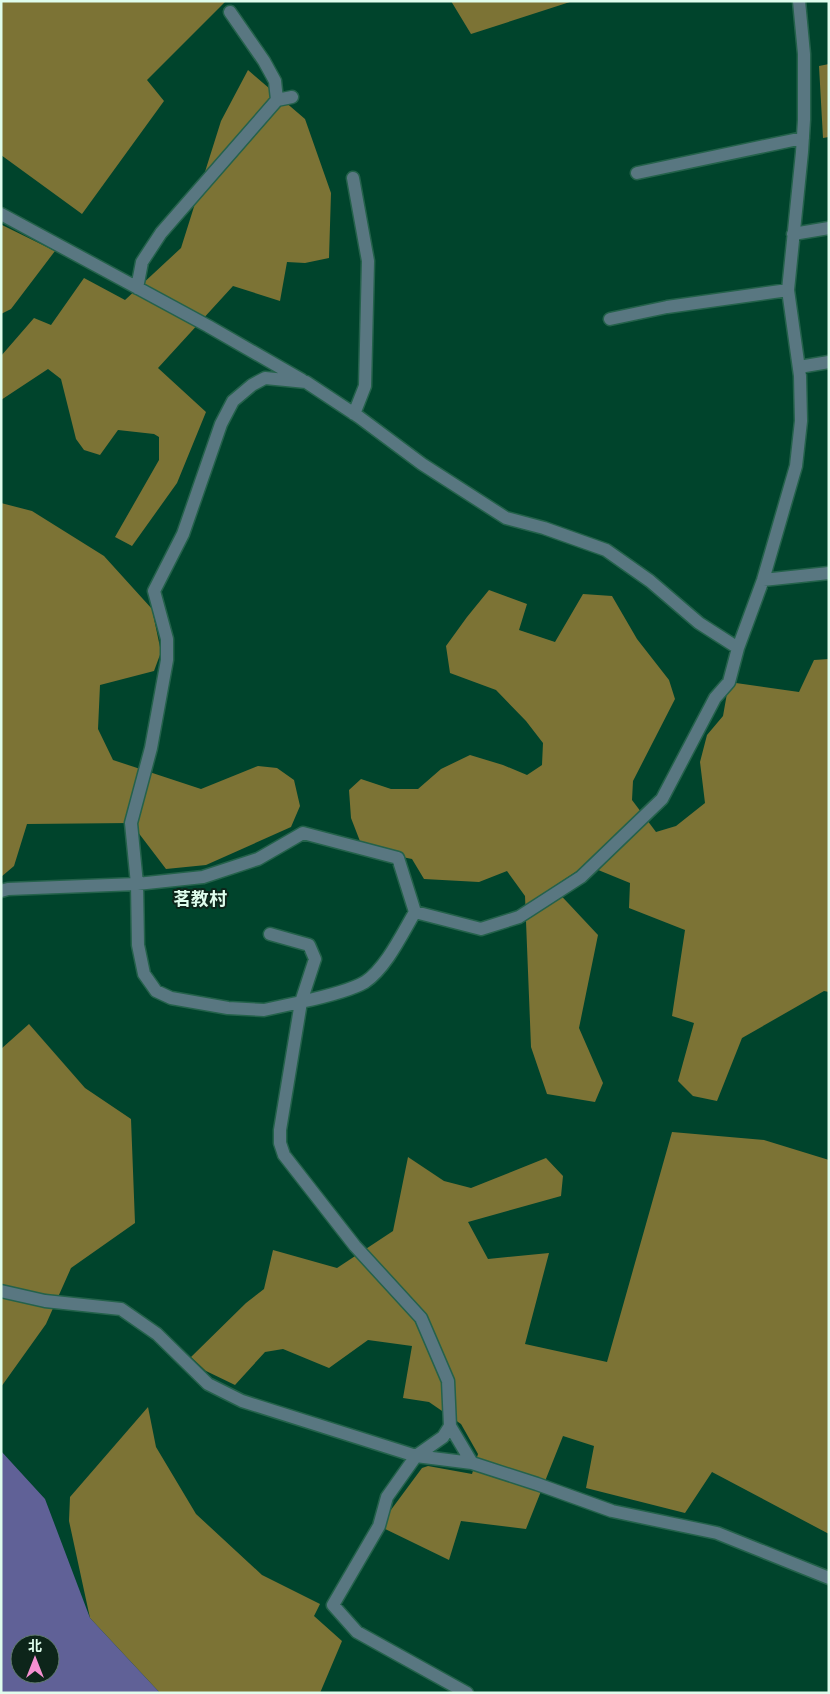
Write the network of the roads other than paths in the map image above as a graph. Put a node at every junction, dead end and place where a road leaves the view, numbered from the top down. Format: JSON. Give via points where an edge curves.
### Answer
{"nodes":[{"id":1,"x":798,"y":1,"type":"edge"},
{"id":2,"x":230,"y":12,"type":"dead end"},
{"id":3,"x":292,"y":98,"type":"dead end"},
{"id":4,"x":277,"y":100,"type":"junction"},
{"id":5,"x":803,"y":138,"type":"junction"},
{"id":6,"x":637,"y":173,"type":"dead end"},
{"id":7,"x":353,"y":178,"type":"dead end"},
{"id":8,"x":1,"y":214,"type":"edge"},
{"id":9,"x":829,"y":228,"type":"edge"},
{"id":10,"x":794,"y":234,"type":"junction"},
{"id":11,"x":137,"y":288,"type":"junction"},
{"id":12,"x":788,"y":290,"type":"junction"},
{"id":13,"x":610,"y":319,"type":"dead end"},
{"id":14,"x":829,"y":362,"type":"edge"},
{"id":15,"x":799,"y":367,"type":"junction"},
{"id":16,"x":306,"y":382,"type":"junction"},
{"id":17,"x":354,"y":414,"type":"junction"},
{"id":18,"x":829,"y":573,"type":"edge"},
{"id":19,"x":763,"y":580,"type":"junction"},
{"id":20,"x":738,"y":648,"type":"junction"},
{"id":21,"x":137,"y":884,"type":"junction"},
{"id":22,"x":1,"y":891,"type":"edge"},
{"id":23,"x":415,"y":912,"type":"junction"},
{"id":24,"x":270,"y":934,"type":"dead end"},
{"id":25,"x":301,"y":1002,"type":"junction"},
{"id":26,"x":1,"y":1291,"type":"edge"},
{"id":27,"x":450,"y":1426,"type":"junction"},
{"id":28,"x":416,"y":1456,"type":"junction"},
{"id":29,"x":472,"y":1463,"type":"junction"},
{"id":30,"x":829,"y":1578,"type":"edge"},
{"id":31,"x":467,"y":1693,"type":"edge"}],
"edges":[{"from":1,"to":5,"type":"street","via":[[804,54]]},
{"from":2,"to":4,"type":"street","via":[[275,81]]},
{"from":3,"to":4,"type":"street"},
{"from":4,"to":11,"type":"street","via":[[161,233],[142,262]]},
{"from":5,"to":6,"type":"street"},
{"from":5,"to":10,"type":"street"},
{"from":7,"to":17,"type":"street","via":[[368,261],[365,386]]},
{"from":8,"to":11,"type":"street"},
{"from":9,"to":10,"type":"street"},
{"from":10,"to":12,"type":"street"},
{"from":11,"to":16,"type":"street"},
{"from":12,"to":13,"type":"street","via":[[667,307]]},
{"from":12,"to":15,"type":"street"},
{"from":14,"to":15,"type":"street"},
{"from":15,"to":19,"type":"street","via":[[801,422],[796,466]]},
{"from":16,"to":17,"type":"street"},
{"from":16,"to":21,"type":"street","via":[[265,378],[233,401],[221,424],[183,534],[154,591],[167,639],[167,660],[151,748],[132,823]]},
{"from":17,"to":20,"type":"street","via":[[422,464],[506,518],[606,550],[650,581],[699,623]]},
{"from":18,"to":19,"type":"street"},
{"from":19,"to":20,"type":"street"},
{"from":20,"to":23,"type":"street","via":[[729,682],[715,698],[662,799],[581,877],[519,917],[481,929]]},
{"from":21,"to":22,"type":"street"},
{"from":21,"to":23,"type":"street","via":[[203,877],[258,859],[302,833],[398,858]]},
{"from":21,"to":25,"type":"street","via":[[138,945],[144,974],[156,991],[171,998],[228,1008],[264,1010]]},
{"from":23,"to":25,"type":"street","via":[[386,961],[364,982]]},
{"from":24,"to":25,"type":"street","via":[[309,945],[315,959]]},
{"from":25,"to":27,"type":"street","via":[[280,1130],[284,1155],[355,1246],[421,1318],[448,1381]]},
{"from":26,"to":28,"type":"street","via":[[45,1301],[121,1309],[156,1334],[208,1384],[242,1401]]},
{"from":27,"to":28,"type":"street","via":[[443,1437]]},
{"from":27,"to":29,"type":"street"},
{"from":28,"to":29,"type":"street"},
{"from":28,"to":31,"type":"street","via":[[387,1497],[379,1526],[333,1605],[357,1632]]},
{"from":29,"to":30,"type":"street","via":[[612,1511],[717,1533]]}]}
